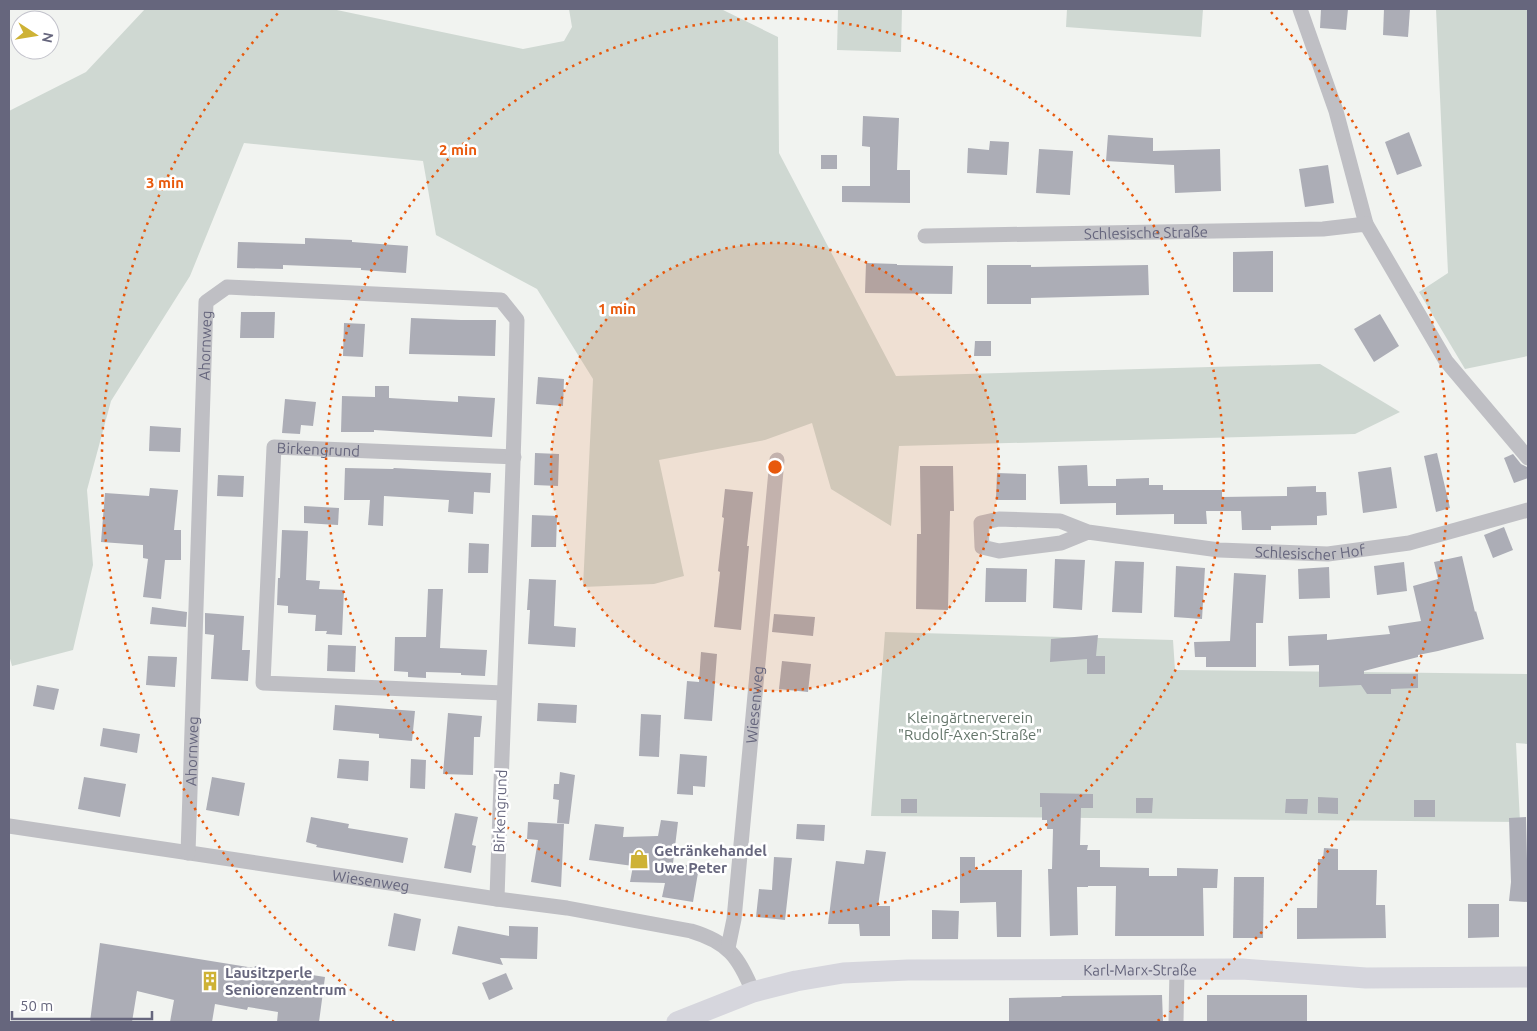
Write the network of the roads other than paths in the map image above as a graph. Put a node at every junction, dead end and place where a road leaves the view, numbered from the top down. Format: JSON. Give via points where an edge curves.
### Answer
{"nodes":[{"id":1,"x":1300,"y":9,"type":"edge"},
{"id":2,"x":1366,"y":224,"type":"junction"},
{"id":3,"x":925,"y":236,"type":"dead end"},
{"id":4,"x":514,"y":457,"type":"junction"},
{"id":5,"x":1528,"y":458,"type":"edge"},
{"id":6,"x":777,"y":460,"type":"dead end"},
{"id":7,"x":1528,"y":510,"type":"edge"},
{"id":8,"x":1088,"y":532,"type":"junction"},
{"id":9,"x":504,"y":693,"type":"junction"},
{"id":10,"x":9,"y":826,"type":"edge"},
{"id":11,"x":188,"y":853,"type":"junction"},
{"id":12,"x":497,"y":899,"type":"junction"},
{"id":13,"x":728,"y":948,"type":"junction"},
{"id":14,"x":1177,"y":969,"type":"junction"},
{"id":15,"x":1528,"y":977,"type":"edge"},
{"id":16,"x":753,"y":992,"type":"junction"},
{"id":17,"x":677,"y":1022,"type":"edge"},
{"id":18,"x":1176,"y":1022,"type":"edge"}],
"edges":[{"from":1,"to":2,"type":"street","via":[[1336,111]]},
{"from":2,"to":3,"type":"street","name":"Schlesische Straße","via":[[1323,229]]},
{"from":2,"to":5,"type":"street","via":[[1446,361]]},
{"from":4,"to":9,"type":"street","name":"Birkengrund"},
{"from":4,"to":9,"type":"street","name":"Birkengrund","via":[[274,447],[263,683]]},
{"from":4,"to":11,"type":"street","name":"Ahornweg","via":[[517,320],[501,300],[227,287],[206,302]]},
{"from":6,"to":13,"type":"street","name":"Wiesenweg","via":[[735,910]]},
{"from":7,"to":8,"type":"street","name":"Schlesischer Hof","via":[[1409,543],[1328,554],[1219,550]]},
{"from":8,"to":8,"type":"street","name":"Schlesischer Hof","via":[[1060,521],[998,519],[981,523],[982,547],[998,551],[1061,543]]},
{"from":9,"to":12,"type":"street","name":"Birkengrund"},
{"from":10,"to":11,"type":"street","name":"Wiesenweg"},
{"from":11,"to":12,"type":"street","name":"Wiesenweg"},
{"from":12,"to":13,"type":"street","name":"Wiesenweg","via":[[567,908],[691,931]]},
{"from":13,"to":16,"type":"street","name":"Wiesenweg","via":[[736,957]]},
{"from":14,"to":15,"type":"main road","name":"Karl-Marx-Straße","via":[[1242,969],[1366,978]]},
{"from":14,"to":16,"type":"main road","name":"Karl-Marx-Straße","via":[[852,972]]},
{"from":14,"to":18,"type":"street"},
{"from":16,"to":17,"type":"main road","name":"Karl-Marx-Straße"}]}
